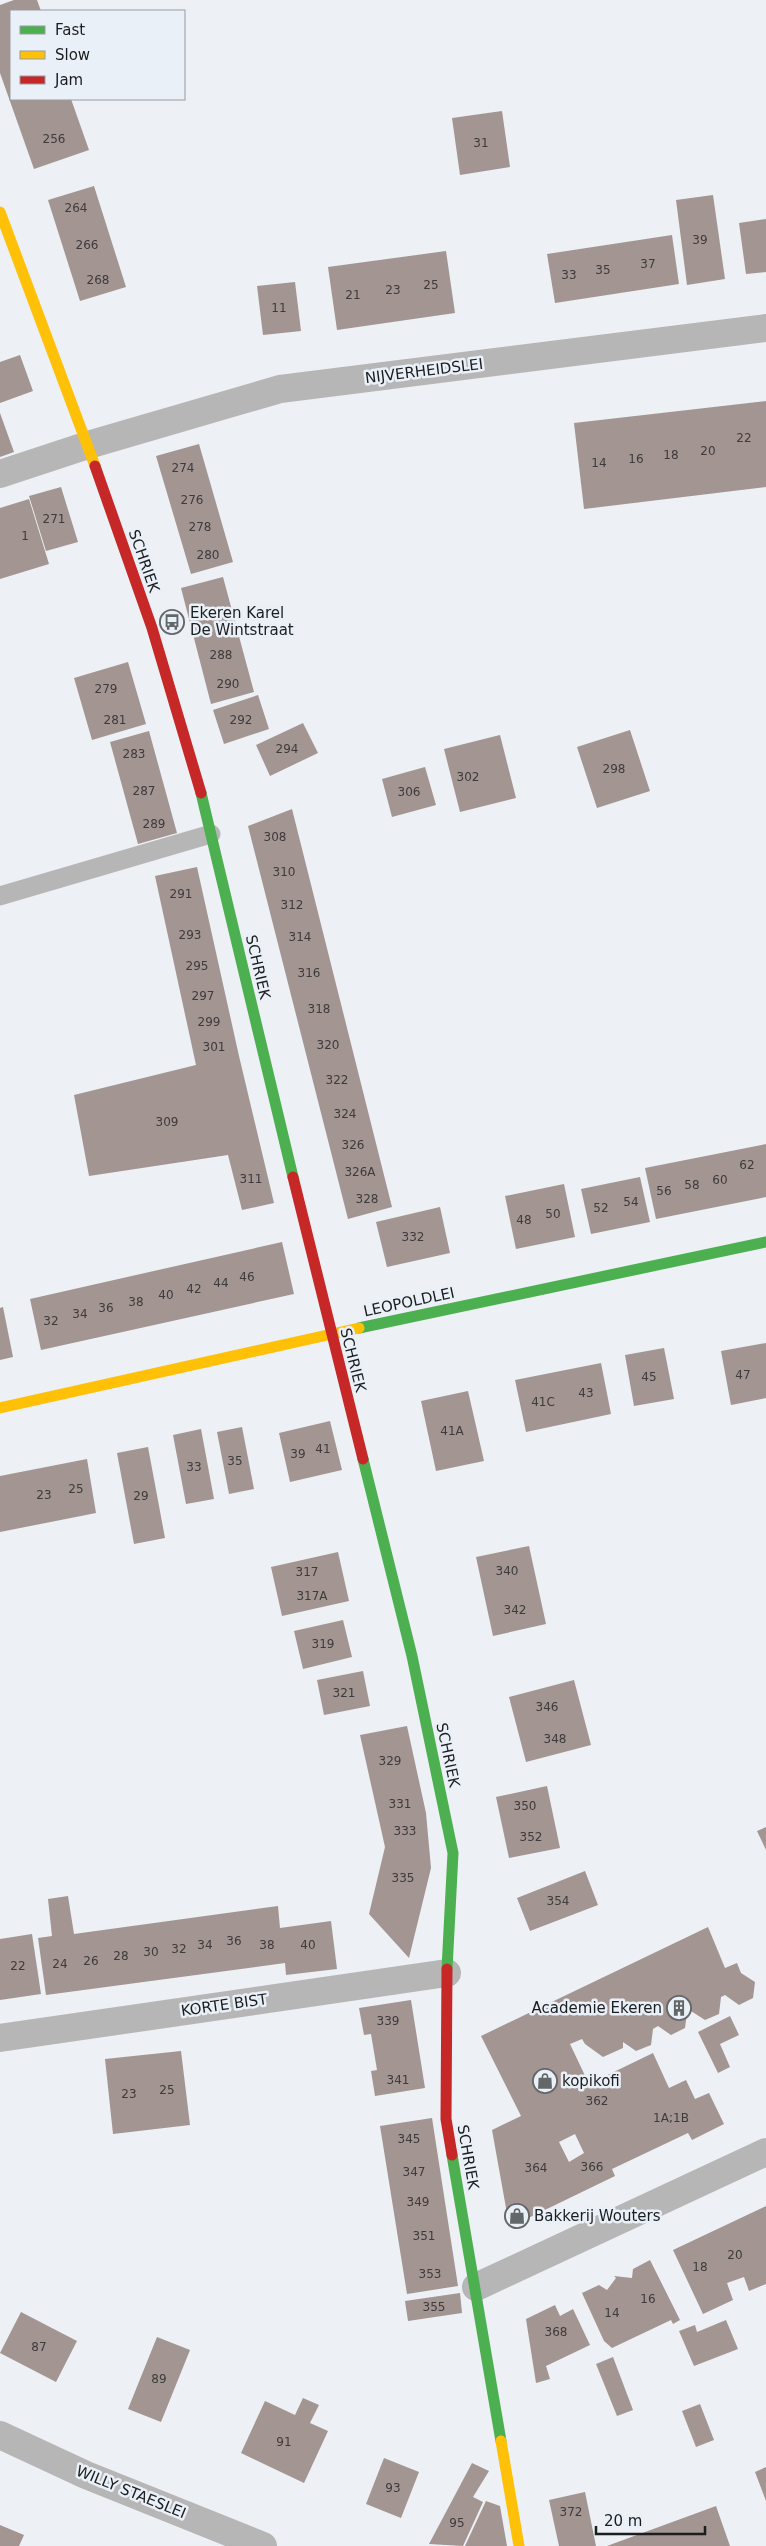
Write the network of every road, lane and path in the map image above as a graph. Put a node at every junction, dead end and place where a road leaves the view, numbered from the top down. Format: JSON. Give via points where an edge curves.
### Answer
{"nodes":[{"id":1,"x":0,"y":212,"type":"edge"},
{"id":2,"x":766,"y":328,"type":"edge"},
{"id":3,"x":88,"y":445,"type":"junction"},
{"id":4,"x":0,"y":474,"type":"edge"},
{"id":5,"x":211,"y":834,"type":"junction"},
{"id":6,"x":0,"y":896,"type":"edge"},
{"id":7,"x":766,"y":1242,"type":"edge"},
{"id":8,"x":331,"y":1334,"type":"junction"},
{"id":9,"x":0,"y":1408,"type":"edge"},
{"id":10,"x":447,"y":1973,"type":"junction"},
{"id":11,"x":0,"y":2038,"type":"edge"},
{"id":12,"x":766,"y":2152,"type":"edge"},
{"id":13,"x":476,"y":2286,"type":"junction"},
{"id":14,"x":0,"y":2435,"type":"edge"},
{"id":15,"x":263,"y":2546,"type":"edge"},
{"id":16,"x":520,"y":2546,"type":"edge"}],
"edges":[{"from":1,"to":3,"type":"street","name":"SCHRIEK"},
{"from":2,"to":3,"type":"street","name":"NIJVERHEIDSLEI","via":[[280,389]]},
{"from":3,"to":4,"type":"street","name":"NIJVERHEIDSLEI"},
{"from":3,"to":5,"type":"street","name":"SCHRIEK","via":[[152,628]]},
{"from":5,"to":6,"type":"lane"},
{"from":5,"to":8,"type":"street","name":"SCHRIEK"},
{"from":7,"to":8,"type":"street","name":"LEOPOLDLEI"},
{"from":8,"to":9,"type":"street","name":"LEOPOLDLEI"},
{"from":8,"to":10,"type":"street","name":"SCHRIEK","via":[[412,1656],[453,1853]]},
{"from":10,"to":11,"type":"street","name":"KORTE BIST"},
{"from":10,"to":13,"type":"street","name":"SCHRIEK","via":[[446,2119]]},
{"from":12,"to":13,"type":"street"},
{"from":13,"to":16,"type":"street","name":"SCHRIEK"},
{"from":14,"to":15,"type":"street","name":"WILLY STAESLEI","via":[[86,2475]]}]}
